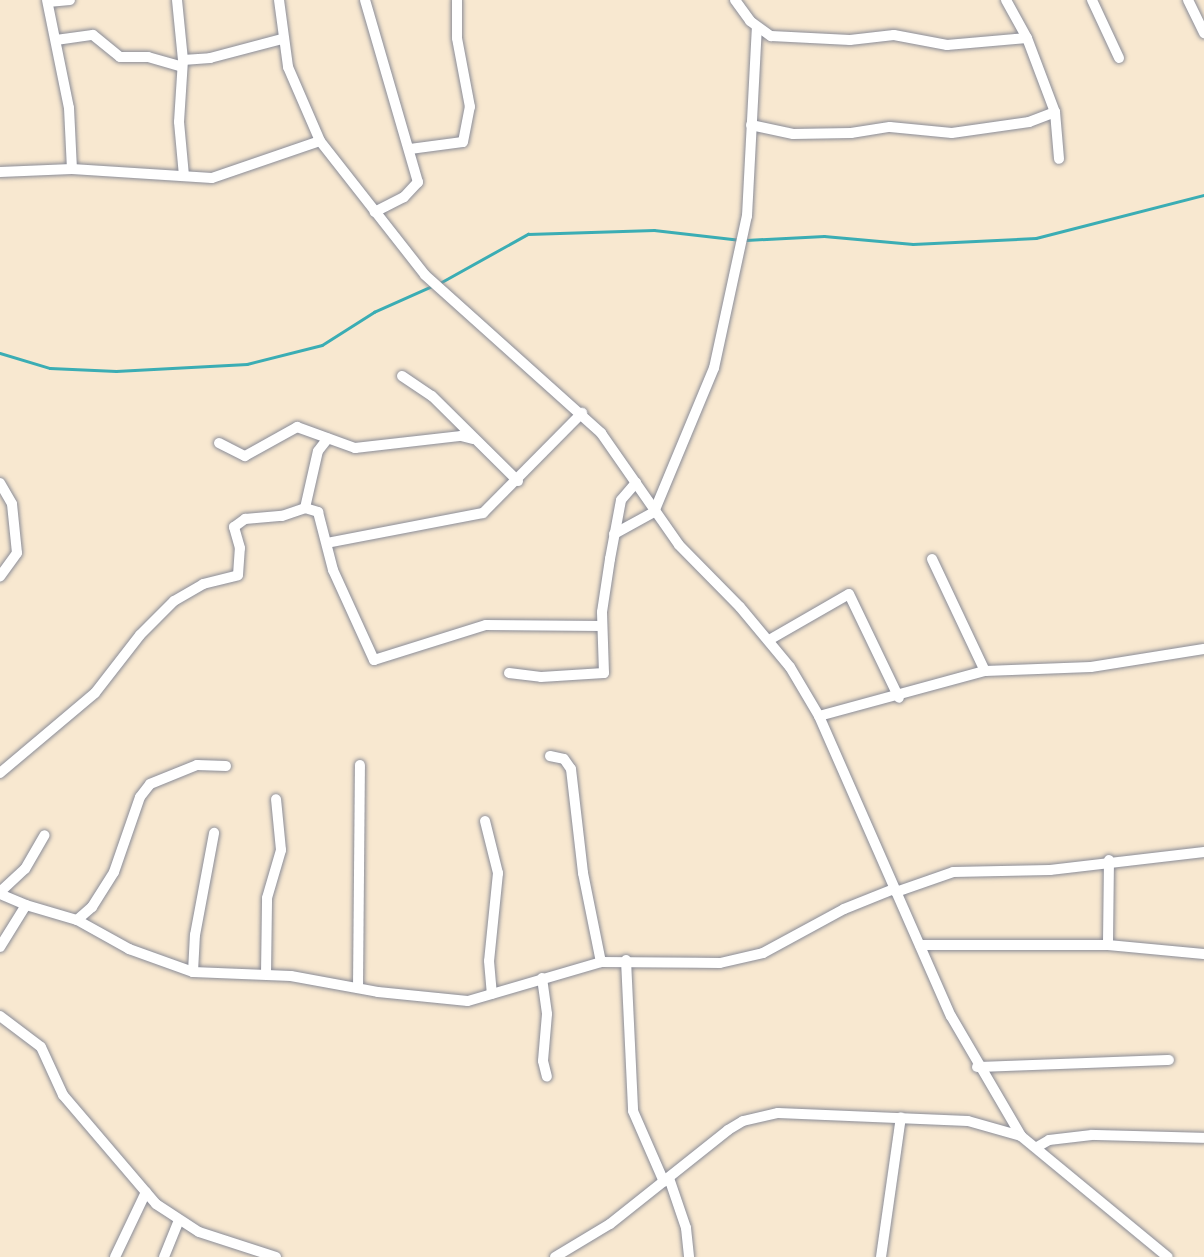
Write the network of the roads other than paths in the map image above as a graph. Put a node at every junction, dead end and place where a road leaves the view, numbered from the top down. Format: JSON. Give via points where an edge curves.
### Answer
{"nodes":[{"id":1,"x":69,"y":0,"type":"edge"},
{"id":2,"x":177,"y":0,"type":"edge"},
{"id":3,"x":279,"y":0,"type":"edge"},
{"id":4,"x":365,"y":0,"type":"edge"},
{"id":5,"x":457,"y":0,"type":"edge"},
{"id":6,"x":735,"y":0,"type":"edge"},
{"id":7,"x":1006,"y":0,"type":"edge"},
{"id":8,"x":1092,"y":0,"type":"edge"},
{"id":9,"x":1188,"y":0,"type":"edge"},
{"id":10,"x":48,"y":1,"type":"edge"},
{"id":11,"x":757,"y":28,"type":"junction"},
{"id":12,"x":1204,"y":33,"type":"edge"},
{"id":13,"x":1027,"y":38,"type":"junction"},
{"id":14,"x":282,"y":39,"type":"junction"},
{"id":15,"x":56,"y":40,"type":"junction"},
{"id":16,"x":1119,"y":58,"type":"dead end"},
{"id":17,"x":183,"y":63,"type":"junction"},
{"id":18,"x":1055,"y":112,"type":"junction"},
{"id":19,"x":751,"y":125,"type":"junction"},
{"id":20,"x":320,"y":141,"type":"junction"},
{"id":21,"x":410,"y":149,"type":"junction"},
{"id":22,"x":1059,"y":159,"type":"dead end"},
{"id":23,"x":72,"y":169,"type":"junction"},
{"id":24,"x":0,"y":172,"type":"edge"},
{"id":25,"x":184,"y":176,"type":"junction"},
{"id":26,"x":375,"y":212,"type":"junction"},
{"id":27,"x":402,"y":376,"type":"dead end"},
{"id":28,"x":582,"y":413,"type":"junction"},
{"id":29,"x":328,"y":438,"type":"junction"},
{"id":30,"x":473,"y":439,"type":"junction"},
{"id":31,"x":219,"y":443,"type":"dead end"},
{"id":32,"x":517,"y":481,"type":"junction"},
{"id":33,"x":0,"y":483,"type":"edge"},
{"id":34,"x":636,"y":483,"type":"junction"},
{"id":35,"x":305,"y":508,"type":"junction"},
{"id":36,"x":654,"y":512,"type":"junction"},
{"id":37,"x":614,"y":534,"type":"junction"},
{"id":38,"x":327,"y":542,"type":"junction"},
{"id":39,"x":932,"y":559,"type":"dead end"},
{"id":40,"x":0,"y":576,"type":"edge"},
{"id":41,"x":602,"y":626,"type":"junction"},
{"id":42,"x":769,"y":640,"type":"junction"},
{"id":43,"x":1204,"y":649,"type":"edge"},
{"id":44,"x":985,"y":671,"type":"junction"},
{"id":45,"x":509,"y":673,"type":"dead end"},
{"id":46,"x":899,"y":698,"type":"junction"},
{"id":47,"x":819,"y":716,"type":"junction"},
{"id":48,"x":550,"y":756,"type":"dead end"},
{"id":49,"x":360,"y":765,"type":"dead end"},
{"id":50,"x":226,"y":766,"type":"dead end"},
{"id":51,"x":0,"y":773,"type":"edge"},
{"id":52,"x":276,"y":799,"type":"dead end"},
{"id":53,"x":485,"y":821,"type":"dead end"},
{"id":54,"x":214,"y":833,"type":"dead end"},
{"id":55,"x":45,"y":835,"type":"dead end"},
{"id":56,"x":1204,"y":852,"type":"edge"},
{"id":57,"x":1109,"y":860,"type":"junction"},
{"id":58,"x":895,"y":891,"type":"junction"},
{"id":59,"x":0,"y":893,"type":"edge"},
{"id":60,"x":26,"y":905,"type":"junction"},
{"id":61,"x":77,"y":919,"type":"junction"},
{"id":62,"x":1108,"y":944,"type":"junction"},
{"id":63,"x":920,"y":945,"type":"junction"},
{"id":64,"x":0,"y":947,"type":"edge"},
{"id":65,"x":1204,"y":954,"type":"edge"},
{"id":66,"x":626,"y":960,"type":"junction"},
{"id":67,"x":601,"y":962,"type":"junction"},
{"id":68,"x":193,"y":972,"type":"junction"},
{"id":69,"x":266,"y":974,"type":"junction"},
{"id":70,"x":542,"y":978,"type":"junction"},
{"id":71,"x":358,"y":988,"type":"junction"},
{"id":72,"x":492,"y":993,"type":"junction"},
{"id":73,"x":0,"y":1016,"type":"edge"},
{"id":74,"x":1170,"y":1060,"type":"dead end"},
{"id":75,"x":977,"y":1067,"type":"junction"},
{"id":76,"x":547,"y":1077,"type":"dead end"},
{"id":77,"x":901,"y":1117,"type":"junction"},
{"id":78,"x":1021,"y":1136,"type":"junction"},
{"id":79,"x":1204,"y":1138,"type":"edge"},
{"id":80,"x":1037,"y":1147,"type":"junction"},
{"id":81,"x":666,"y":1180,"type":"junction"},
{"id":82,"x":146,"y":1192,"type":"junction"},
{"id":83,"x":178,"y":1222,"type":"junction"},
{"id":84,"x":115,"y":1257,"type":"edge"},
{"id":85,"x":164,"y":1257,"type":"edge"},
{"id":86,"x":276,"y":1257,"type":"edge"},
{"id":87,"x":555,"y":1257,"type":"edge"},
{"id":88,"x":689,"y":1257,"type":"edge"},
{"id":89,"x":881,"y":1257,"type":"edge"},
{"id":90,"x":1168,"y":1257,"type":"edge"}],
"edges":[{"from":1,"to":10,"type":"street"},
{"from":2,"to":17,"type":"street"},
{"from":3,"to":14,"type":"street"},
{"from":4,"to":21,"type":"street"},
{"from":5,"to":21,"type":"street","via":[[457,38],[470,107],[463,142]]},
{"from":6,"to":11,"type":"street"},
{"from":7,"to":13,"type":"street"},
{"from":8,"to":16,"type":"street"},
{"from":9,"to":12,"type":"street"},
{"from":10,"to":15,"type":"street"},
{"from":11,"to":13,"type":"street","via":[[783,38],[876,39],[894,35],[947,46]]},
{"from":11,"to":19,"type":"street"},
{"from":13,"to":18,"type":"street"},
{"from":14,"to":17,"type":"street"},
{"from":14,"to":20,"type":"street","via":[[295,87]]},
{"from":15,"to":17,"type":"street","via":[[93,34],[120,57]]},
{"from":15,"to":23,"type":"street","via":[[69,108]]},
{"from":17,"to":25,"type":"street","via":[[179,122]]},
{"from":18,"to":19,"type":"street","via":[[1029,122],[952,133],[890,127],[793,134]]},
{"from":18,"to":22,"type":"street"},
{"from":19,"to":36,"type":"street","via":[[747,216],[714,368]]},
{"from":20,"to":25,"type":"street","via":[[275,153],[223,177]]},
{"from":20,"to":26,"type":"street"},
{"from":21,"to":26,"type":"street","via":[[418,182],[404,197]]},
{"from":23,"to":24,"type":"street"},
{"from":23,"to":25,"type":"street"},
{"from":26,"to":28,"type":"street","via":[[425,275]]},
{"from":27,"to":30,"type":"street","via":[[432,396]]},
{"from":28,"to":32,"type":"street"},
{"from":28,"to":34,"type":"street"},
{"from":29,"to":30,"type":"street","via":[[355,448],[461,436]]},
{"from":29,"to":31,"type":"street","via":[[297,426],[245,456]]},
{"from":29,"to":35,"type":"street","via":[[318,451]]},
{"from":30,"to":32,"type":"street"},
{"from":32,"to":38,"type":"street","via":[[476,516]]},
{"from":33,"to":40,"type":"street","via":[[12,504],[18,554]]},
{"from":34,"to":36,"type":"street"},
{"from":34,"to":37,"type":"street","via":[[621,500]]},
{"from":35,"to":38,"type":"street","via":[[317,512]]},
{"from":35,"to":51,"type":"street","via":[[234,527],[240,548],[238,575],[203,584],[174,601],[140,635],[95,693]]},
{"from":36,"to":37,"type":"street"},
{"from":36,"to":42,"type":"street","via":[[688,556]]},
{"from":37,"to":41,"type":"street"},
{"from":38,"to":41,"type":"street","via":[[332,570],[374,660],[486,625]]},
{"from":39,"to":44,"type":"street"},
{"from":41,"to":45,"type":"street","via":[[604,673],[541,677]]},
{"from":42,"to":46,"type":"street","via":[[849,594]]},
{"from":42,"to":47,"type":"street"},
{"from":43,"to":44,"type":"street","via":[[1091,667]]},
{"from":44,"to":46,"type":"street"},
{"from":46,"to":47,"type":"street","via":[[844,706]]},
{"from":47,"to":58,"type":"street"},
{"from":48,"to":67,"type":"street","via":[[564,759],[571,769],[583,873]]},
{"from":49,"to":71,"type":"street"},
{"from":50,"to":61,"type":"street","via":[[197,765],[145,789],[114,872],[92,907]]},
{"from":52,"to":69,"type":"street","via":[[281,850],[267,898]]},
{"from":53,"to":72,"type":"street","via":[[498,873],[489,961]]},
{"from":54,"to":68,"type":"street","via":[[195,935]]},
{"from":55,"to":59,"type":"street","via":[[25,869]]},
{"from":56,"to":57,"type":"street"},
{"from":57,"to":58,"type":"street","via":[[1050,870],[953,872]]},
{"from":57,"to":62,"type":"street"},
{"from":58,"to":63,"type":"street"},
{"from":58,"to":66,"type":"street","via":[[844,909],[763,953],[720,963]]},
{"from":59,"to":60,"type":"street"},
{"from":60,"to":61,"type":"street"},
{"from":60,"to":64,"type":"street"},
{"from":61,"to":68,"type":"street","via":[[129,949]]},
{"from":62,"to":63,"type":"street"},
{"from":62,"to":65,"type":"street"},
{"from":63,"to":75,"type":"street"},
{"from":66,"to":67,"type":"street"},
{"from":66,"to":81,"type":"street","via":[[633,1111]]},
{"from":67,"to":70,"type":"street"},
{"from":68,"to":69,"type":"street"},
{"from":69,"to":71,"type":"street"},
{"from":70,"to":72,"type":"street"},
{"from":70,"to":76,"type":"street"},
{"from":71,"to":72,"type":"street","via":[[468,1001]]},
{"from":73,"to":82,"type":"street","via":[[41,1047],[63,1095]]},
{"from":74,"to":75,"type":"street"},
{"from":75,"to":78,"type":"street"},
{"from":77,"to":78,"type":"street","via":[[968,1121]]},
{"from":77,"to":81,"type":"street","via":[[778,1113],[743,1121]]},
{"from":77,"to":89,"type":"street"},
{"from":78,"to":80,"type":"street"},
{"from":79,"to":80,"type":"street","via":[[1092,1135],[1049,1140]]},
{"from":80,"to":90,"type":"street"},
{"from":81,"to":87,"type":"street","via":[[610,1224]]},
{"from":81,"to":88,"type":"street","via":[[686,1228]]},
{"from":82,"to":83,"type":"street"},
{"from":82,"to":84,"type":"street"},
{"from":83,"to":85,"type":"street"},
{"from":83,"to":86,"type":"street"}]}
